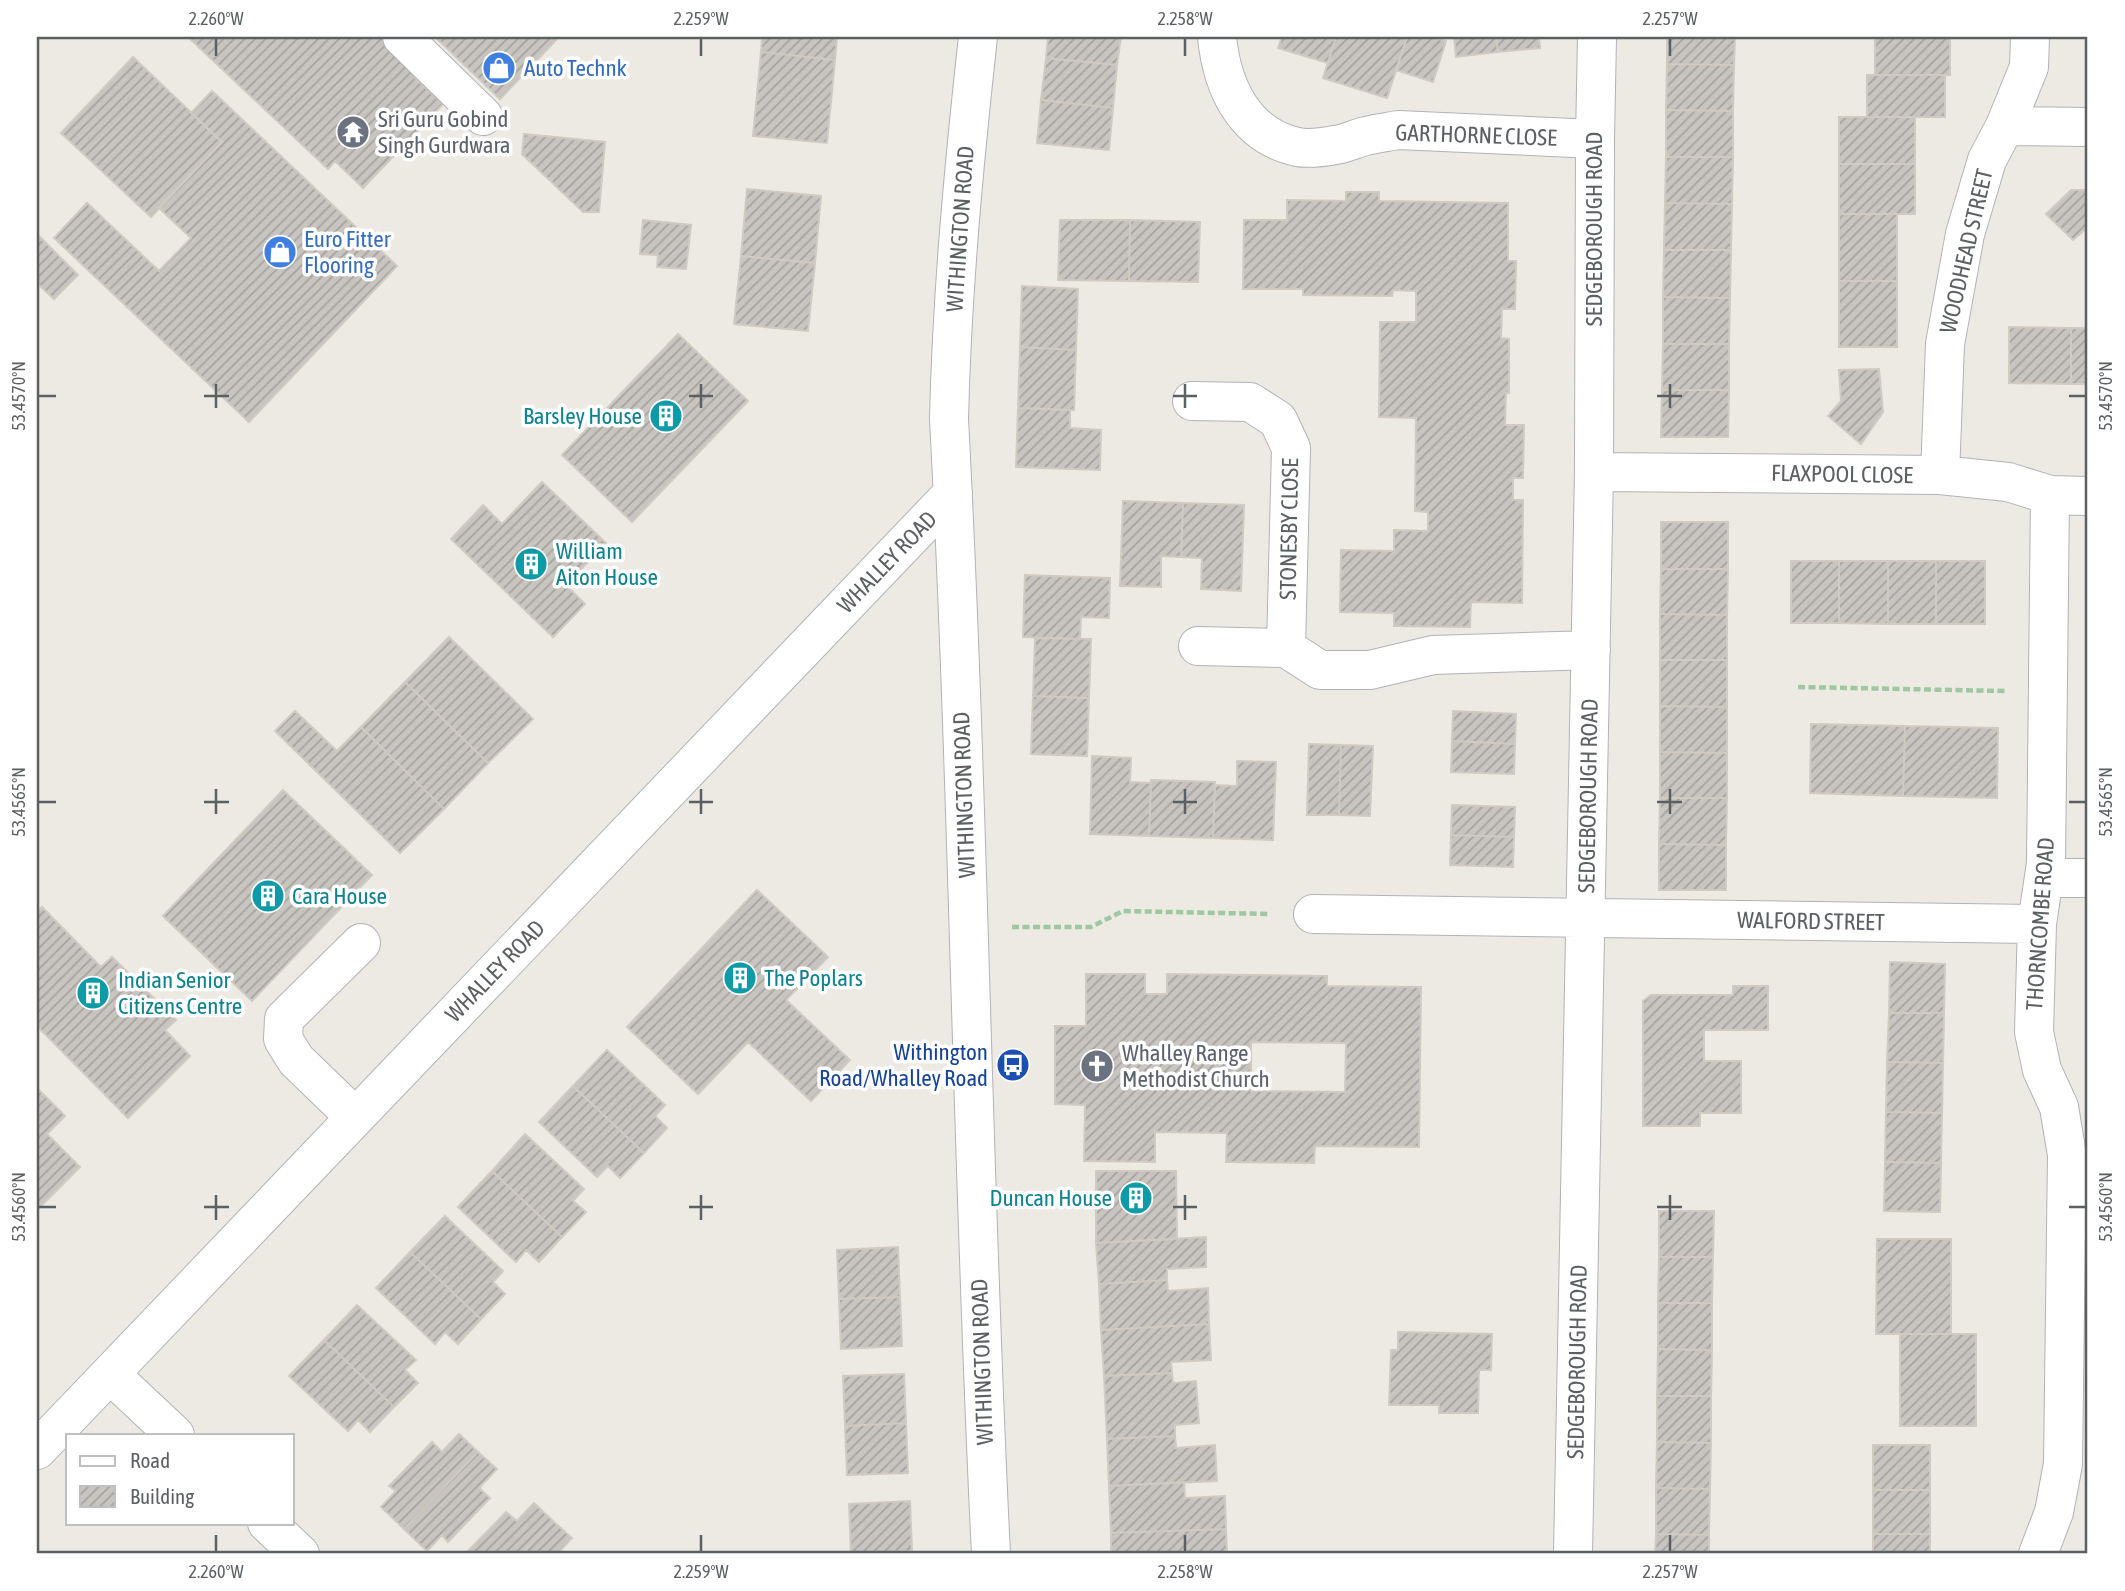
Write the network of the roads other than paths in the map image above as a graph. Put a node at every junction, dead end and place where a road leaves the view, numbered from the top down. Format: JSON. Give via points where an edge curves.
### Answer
{"nodes":[{"id":1,"x":402,"y":37,"type":"edge"},
{"id":2,"x":978,"y":37,"type":"edge"},
{"id":3,"x":1217,"y":37,"type":"edge"},
{"id":4,"x":1597,"y":37,"type":"edge"},
{"id":5,"x":2030,"y":37,"type":"edge"},
{"id":6,"x":483,"y":116,"type":"dead end"},
{"id":7,"x":2005,"y":125,"type":"junction"},
{"id":8,"x":2088,"y":127,"type":"edge"},
{"id":9,"x":1595,"y":139,"type":"junction"},
{"id":10,"x":1192,"y":401,"type":"dead end"},
{"id":11,"x":1594,"y":472,"type":"junction"},
{"id":12,"x":1940,"y":475,"type":"junction"},
{"id":13,"x":953,"y":493,"type":"junction"},
{"id":14,"x":2050,"y":495,"type":"junction"},
{"id":15,"x":2088,"y":496,"type":"edge"},
{"id":16,"x":1198,"y":646,"type":"dead end"},
{"id":17,"x":1286,"y":648,"type":"junction"},
{"id":18,"x":1591,"y":650,"type":"junction"},
{"id":19,"x":2043,"y":878,"type":"junction"},
{"id":20,"x":2088,"y":878,"type":"edge"},
{"id":21,"x":1313,"y":914,"type":"road end"},
{"id":22,"x":1586,"y":918,"type":"junction"},
{"id":23,"x":2037,"y":924,"type":"junction"},
{"id":24,"x":361,"y":943,"type":"dead end"},
{"id":25,"x":355,"y":1117,"type":"junction"},
{"id":26,"x":110,"y":1374,"type":"junction"},
{"id":27,"x":2076,"y":1401,"type":"edge"},
{"id":28,"x":174,"y":1434,"type":"edge"},
{"id":29,"x":37,"y":1450,"type":"edge"},
{"id":30,"x":268,"y":1524,"type":"edge"},
{"id":31,"x":300,"y":1554,"type":"edge"},
{"id":32,"x":991,"y":1554,"type":"edge"},
{"id":33,"x":1573,"y":1554,"type":"edge"},
{"id":34,"x":2038,"y":1554,"type":"edge"}],
"edges":[{"from":1,"to":6,"type":"street"},
{"from":2,"to":13,"type":"street","name":"WITHINGTON ROAD","via":[[951,337]]},
{"from":3,"to":9,"type":"street","name":"GARTHORNE CLOSE","via":[[1231,92],[1246,118],[1269,138],[1300,147],[1338,145],[1398,130]]},
{"from":4,"to":9,"type":"street","name":"SEDGEBOROUGH ROAD"},
{"from":5,"to":7,"type":"street","name":"WOODHEAD STREET","via":[[2029,67]]},
{"from":7,"to":8,"type":"street"},
{"from":7,"to":12,"type":"street","name":"WOODHEAD STREET","via":[[1987,160],[1957,275],[1945,344]]},
{"from":9,"to":11,"type":"street","name":"SEDGEBOROUGH ROAD"},
{"from":10,"to":17,"type":"street","name":"STONESBY CLOSE","via":[[1250,402],[1278,420],[1291,448]]},
{"from":11,"to":12,"type":"street","name":"FLAXPOOL CLOSE"},
{"from":11,"to":18,"type":"street","name":"SEDGEBOROUGH ROAD"},
{"from":12,"to":14,"type":"street","name":"FLAXPOOL CLOSE","via":[[2008,482]]},
{"from":13,"to":25,"type":"street","name":"WHALLEY ROAD"},
{"from":13,"to":32,"type":"street","name":"WITHINGTON ROAD"},
{"from":14,"to":15,"type":"street","name":"FLAXPOOL CLOSE"},
{"from":14,"to":19,"type":"street","name":"THORNCOMBE ROAD"},
{"from":16,"to":17,"type":"street"},
{"from":17,"to":18,"type":"street","via":[[1320,670],[1370,670],[1433,655]]},
{"from":18,"to":22,"type":"street","name":"SEDGEBOROUGH ROAD"},
{"from":19,"to":20,"type":"street"},
{"from":19,"to":23,"type":"street","name":"THORNCOMBE ROAD"},
{"from":21,"to":22,"type":"street","name":"WALFORD STREET"},
{"from":22,"to":23,"type":"street","name":"WALFORD STREET"},
{"from":22,"to":33,"type":"street","name":"SEDGEBOROUGH ROAD"},
{"from":23,"to":27,"type":"street","name":"THORNCOMBE ROAD","via":[[2034,1032],[2042,1070],[2059,1107],[2067,1155]]},
{"from":24,"to":25,"type":"street","via":[[284,1019],[283,1039],[296,1060]]},
{"from":25,"to":26,"type":"street","name":"WHALLEY ROAD"},
{"from":26,"to":28,"type":"street"},
{"from":26,"to":29,"type":"street","name":"WHALLEY ROAD"},
{"from":27,"to":34,"type":"street","name":"THORNCOMBE ROAD","via":[[2054,1512]]},
{"from":30,"to":31,"type":"street"}]}
